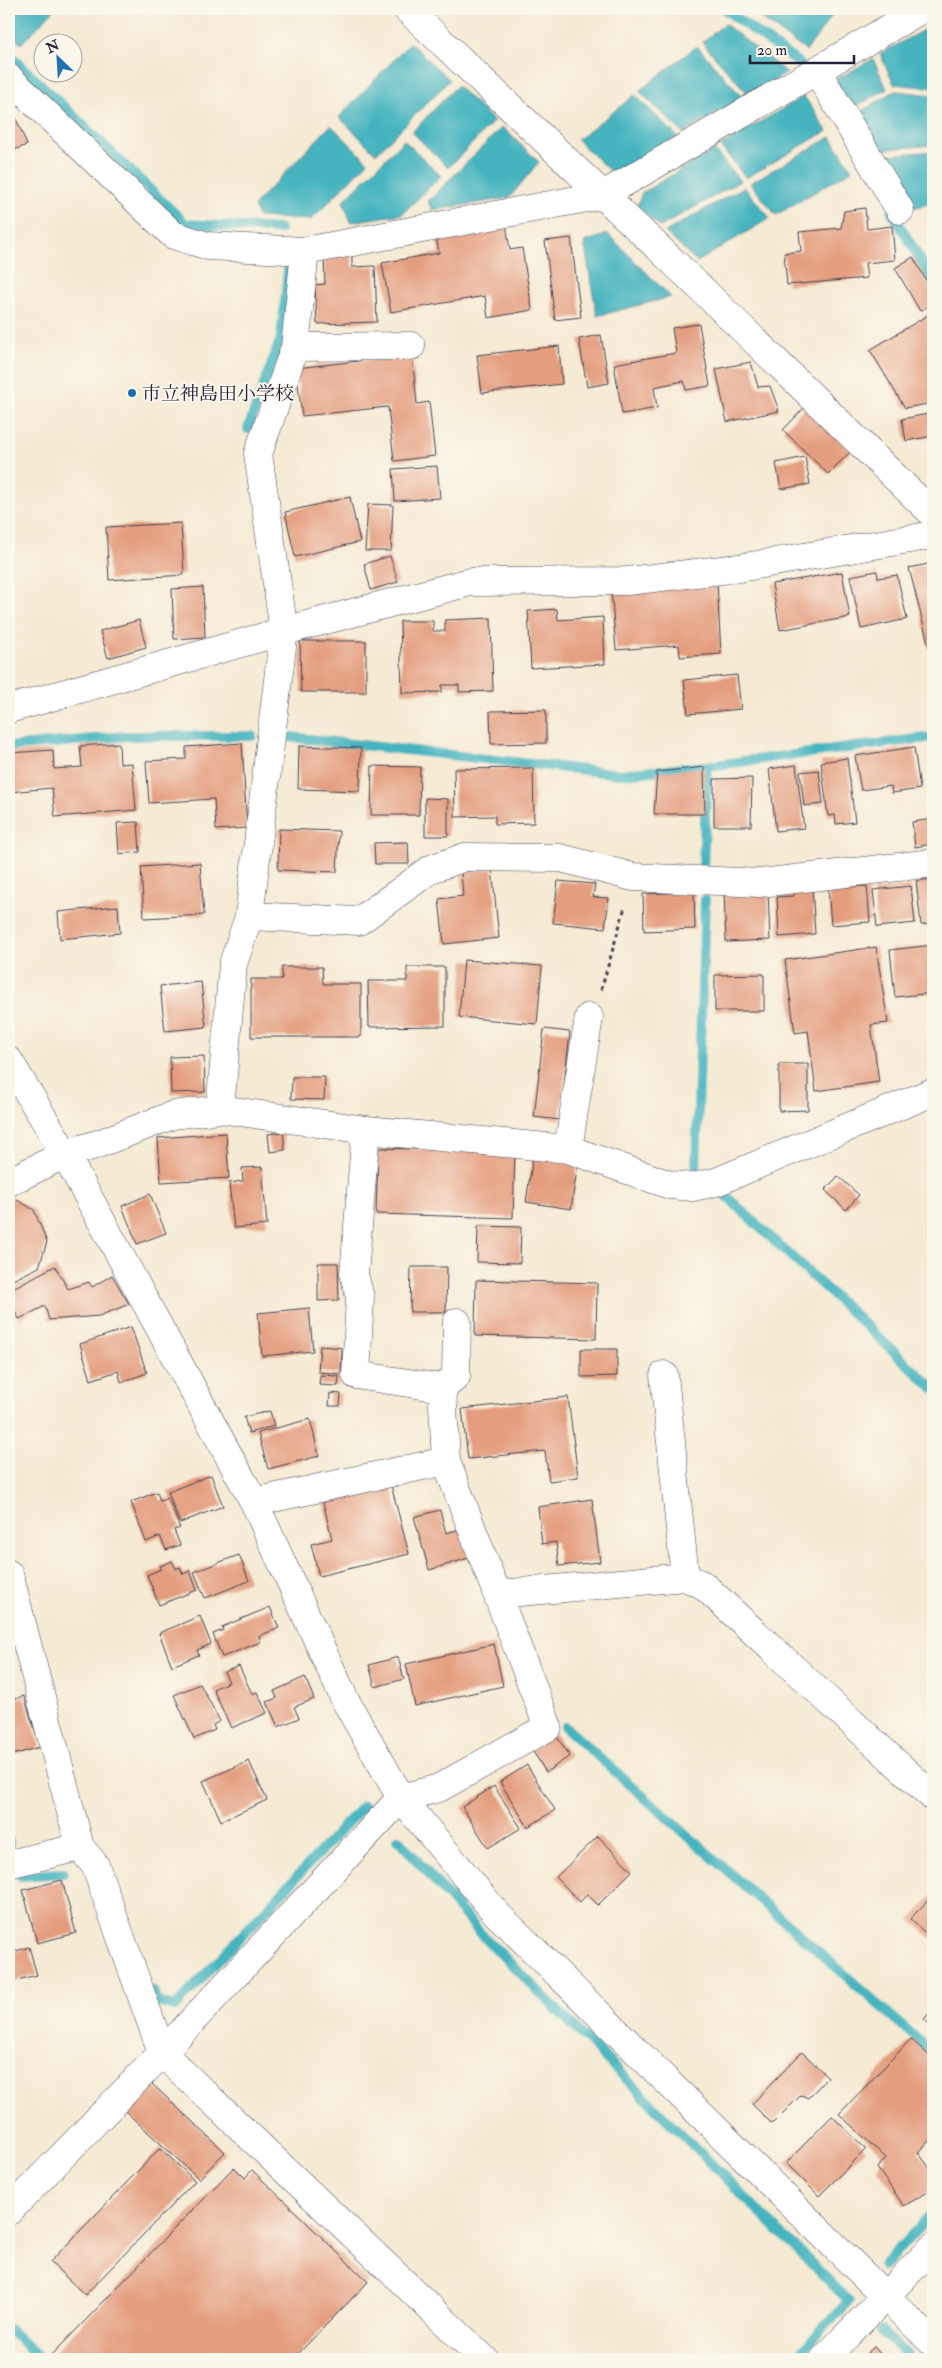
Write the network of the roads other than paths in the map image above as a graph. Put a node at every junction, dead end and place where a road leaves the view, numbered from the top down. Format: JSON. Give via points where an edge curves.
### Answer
{"nodes":[{"id":1,"x":407,"y":9,"type":"edge"},
{"id":2,"x":922,"y":9,"type":"edge"},
{"id":3,"x":817,"y":71,"type":"junction"},
{"id":4,"x":9,"y":78,"type":"edge"},
{"id":5,"x":603,"y":195,"type":"junction"},
{"id":6,"x":900,"y":210,"type":"dead end"},
{"id":7,"x":305,"y":251,"type":"junction"},
{"id":8,"x":411,"y":346,"type":"dead end"},
{"id":9,"x":295,"y":347,"type":"junction"},
{"id":10,"x":933,"y":514,"type":"edge"},
{"id":11,"x":933,"y":535,"type":"edge"},
{"id":12,"x":284,"y":631,"type":"junction"},
{"id":13,"x":9,"y":709,"type":"edge"},
{"id":14,"x":933,"y":863,"type":"edge"},
{"id":15,"x":249,"y":916,"type":"junction"},
{"id":16,"x":589,"y":1017,"type":"road end"},
{"id":17,"x":9,"y":1061,"type":"edge"},
{"id":18,"x":933,"y":1092,"type":"edge"},
{"id":19,"x":220,"y":1109,"type":"junction"},
{"id":20,"x":366,"y":1130,"type":"junction"},
{"id":21,"x":568,"y":1149,"type":"junction"},
{"id":22,"x":66,"y":1154,"type":"junction"},
{"id":23,"x":9,"y":1182,"type":"edge"},
{"id":24,"x":457,"y":1322,"type":"dead end"},
{"id":25,"x":664,"y":1375,"type":"dead end"},
{"id":26,"x":442,"y":1388,"type":"junction"},
{"id":27,"x":446,"y":1461,"type":"junction"},
{"id":28,"x":254,"y":1502,"type":"junction"},
{"id":29,"x":9,"y":1574,"type":"edge"},
{"id":30,"x":685,"y":1577,"type":"junction"},
{"id":31,"x":499,"y":1594,"type":"junction"},
{"id":32,"x":933,"y":1797,"type":"edge"},
{"id":33,"x":401,"y":1798,"type":"junction"},
{"id":34,"x":80,"y":1847,"type":"junction"},
{"id":35,"x":9,"y":1864,"type":"edge"},
{"id":36,"x":162,"y":2053,"type":"junction"},
{"id":37,"x":9,"y":2211,"type":"edge"},
{"id":38,"x":933,"y":2247,"type":"edge"},
{"id":39,"x":885,"y":2297,"type":"junction"},
{"id":40,"x":933,"y":2343,"type":"edge"},
{"id":41,"x":484,"y":2359,"type":"edge"},
{"id":42,"x":824,"y":2359,"type":"edge"}],
"edges":[{"from":1,"to":5,"type":"street"},
{"from":2,"to":3,"type":"street"},
{"from":3,"to":5,"type":"street"},
{"from":3,"to":6,"type":"street"},
{"from":4,"to":7,"type":"street","via":[[173,235],[208,246]]},
{"from":5,"to":7,"type":"street"},
{"from":5,"to":10,"type":"street"},
{"from":7,"to":9,"type":"street"},
{"from":8,"to":9,"type":"street"},
{"from":9,"to":12,"type":"street","via":[[258,454]]},
{"from":11,"to":12,"type":"street","via":[[739,568],[627,581],[470,582]]},
{"from":12,"to":13,"type":"street"},
{"from":12,"to":15,"type":"street"},
{"from":14,"to":15,"type":"street","via":[[760,883],[633,877],[561,858],[465,857],[431,870],[359,921]]},
{"from":15,"to":19,"type":"street","via":[[233,964]]},
{"from":16,"to":21,"type":"street"},
{"from":17,"to":22,"type":"street"},
{"from":18,"to":21,"type":"street","via":[[716,1182],[693,1187],[670,1184]]},
{"from":19,"to":20,"type":"street"},
{"from":19,"to":22,"type":"street","via":[[173,1115]]},
{"from":20,"to":21,"type":"street"},
{"from":20,"to":26,"type":"street","via":[[354,1274],[360,1297],[356,1375]]},
{"from":22,"to":23,"type":"street"},
{"from":22,"to":28,"type":"street"},
{"from":24,"to":26,"type":"street","via":[[456,1377]]},
{"from":25,"to":30,"type":"street"},
{"from":26,"to":27,"type":"street"},
{"from":27,"to":28,"type":"street"},
{"from":27,"to":31,"type":"street"},
{"from":28,"to":33,"type":"street","via":[[345,1700]]},
{"from":29,"to":34,"type":"street"},
{"from":30,"to":31,"type":"street"},
{"from":30,"to":32,"type":"street","via":[[704,1585]]},
{"from":31,"to":33,"type":"street","via":[[548,1727],[439,1788]]},
{"from":33,"to":36,"type":"street"},
{"from":33,"to":39,"type":"street","via":[[496,1913]]},
{"from":34,"to":35,"type":"street"},
{"from":34,"to":36,"type":"street","via":[[95,1865]]},
{"from":36,"to":37,"type":"street"},
{"from":36,"to":41,"type":"street"},
{"from":38,"to":39,"type":"street"},
{"from":39,"to":40,"type":"street"},
{"from":39,"to":42,"type":"street"}]}
